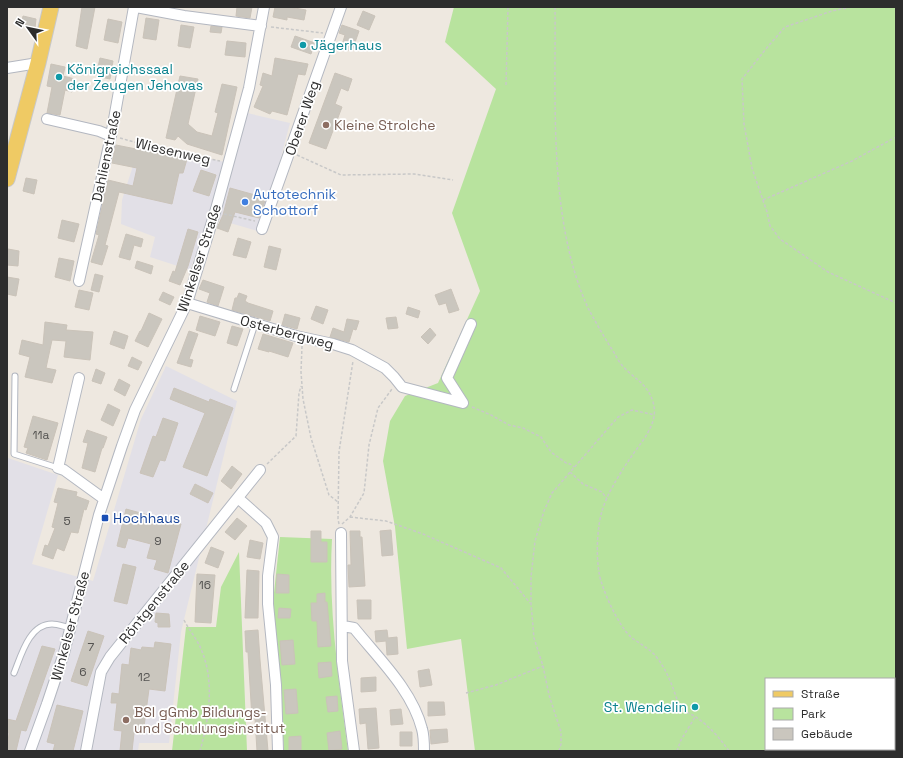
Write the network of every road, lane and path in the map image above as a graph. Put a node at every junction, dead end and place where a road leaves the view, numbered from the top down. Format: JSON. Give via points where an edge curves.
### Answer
{"nodes":[{"id":1,"x":51,"y":7,"type":"edge"},
{"id":2,"x":135,"y":7,"type":"edge"},
{"id":3,"x":264,"y":7,"type":"edge"},
{"id":4,"x":341,"y":7,"type":"edge"},
{"id":5,"x":508,"y":7,"type":"edge"},
{"id":6,"x":555,"y":7,"type":"edge"},
{"id":7,"x":850,"y":7,"type":"edge"},
{"id":8,"x":261,"y":26,"type":"junction"},
{"id":9,"x":332,"y":34,"type":"junction"},
{"id":10,"x":38,"y":63,"type":"junction"},
{"id":11,"x":7,"y":68,"type":"edge"},
{"id":12,"x":506,"y":85,"type":"dead end"},
{"id":13,"x":47,"y":119,"type":"dead end"},
{"id":14,"x":111,"y":136,"type":"junction"},
{"id":15,"x":896,"y":138,"type":"edge"},
{"id":16,"x":291,"y":152,"type":"junction"},
{"id":17,"x":229,"y":163,"type":"junction"},
{"id":18,"x":7,"y":179,"type":"edge"},
{"id":19,"x":452,"y":180,"type":"dead end"},
{"id":20,"x":763,"y":200,"type":"junction"},
{"id":21,"x":215,"y":211,"type":"junction"},
{"id":22,"x":263,"y":227,"type":"joint"},
{"id":23,"x":79,"y":281,"type":"dead end"},
{"id":24,"x":187,"y":303,"type":"junction"},
{"id":25,"x":896,"y":303,"type":"edge"},
{"id":26,"x":255,"y":324,"type":"junction"},
{"id":27,"x":471,"y":324,"type":"dead end"},
{"id":28,"x":303,"y":338,"type":"junction"},
{"id":29,"x":355,"y":351,"type":"junction"},
{"id":30,"x":15,"y":376,"type":"dead end"},
{"id":31,"x":79,"y":378,"type":"dead end"},
{"id":32,"x":302,"y":384,"type":"junction"},
{"id":33,"x":402,"y":387,"type":"junction"},
{"id":34,"x":234,"y":389,"type":"dead end"},
{"id":35,"x":463,"y":404,"type":"junction"},
{"id":36,"x":655,"y":415,"type":"junction"},
{"id":37,"x":574,"y":467,"type":"junction"},
{"id":38,"x":58,"y":468,"type":"junction"},
{"id":39,"x":262,"y":468,"type":"joint"},
{"id":40,"x":570,"y":472,"type":"junction"},
{"id":41,"x":238,"y":498,"type":"junction"},
{"id":42,"x":104,"y":499,"type":"junction"},
{"id":43,"x":607,"y":499,"type":"junction"},
{"id":44,"x":338,"y":502,"type":"junction"},
{"id":45,"x":350,"y":517,"type":"junction"},
{"id":46,"x":341,"y":533,"type":"dead end"},
{"id":47,"x":531,"y":604,"type":"junction"},
{"id":48,"x":184,"y":620,"type":"dead end"},
{"id":49,"x":343,"y":626,"type":"junction"},
{"id":50,"x":71,"y":628,"type":"junction"},
{"id":51,"x":544,"y":666,"type":"junction"},
{"id":52,"x":14,"y":673,"type":"dead end"},
{"id":53,"x":466,"y":693,"type":"dead end"},
{"id":54,"x":695,"y":716,"type":"junction"},
{"id":55,"x":30,"y":751,"type":"edge"},
{"id":56,"x":86,"y":751,"type":"edge"},
{"id":57,"x":200,"y":751,"type":"edge"},
{"id":58,"x":278,"y":751,"type":"edge"},
{"id":59,"x":354,"y":751,"type":"edge"},
{"id":60,"x":424,"y":751,"type":"edge"},
{"id":61,"x":559,"y":751,"type":"edge"},
{"id":62,"x":677,"y":751,"type":"edge"},
{"id":63,"x":729,"y":751,"type":"edge"}],
"edges":[{"from":1,"to":10,"type":"main road"},
{"from":2,"to":8,"type":"street"},
{"from":2,"to":14,"type":"street","name":"Dahlienstraße"},
{"from":3,"to":8,"type":"street","name":"Winkelser Straße"},
{"from":4,"to":9,"type":"street","name":"Oberer Weg"},
{"from":5,"to":12,"type":"path"},
{"from":6,"to":36,"type":"path","via":[[558,164],[560,201],[567,242],[578,282],[589,308],[622,365],[644,384],[653,402]]},
{"from":7,"to":20,"type":"path","via":[[785,27],[742,80],[744,124],[752,168]]},
{"from":8,"to":9,"type":"path"},
{"from":8,"to":17,"type":"street","name":"Winkelser Straße","via":[[249,88]]},
{"from":9,"to":16,"type":"street","name":"Oberer Weg"},
{"from":10,"to":11,"type":"street"},
{"from":10,"to":18,"type":"main road"},
{"from":13,"to":14,"type":"street"},
{"from":14,"to":17,"type":"path","name":"Wiesenweg"},
{"from":14,"to":23,"type":"street","name":"Dahlienstraße"},
{"from":15,"to":20,"type":"path","via":[[852,161]]},
{"from":16,"to":19,"type":"path","via":[[341,175],[414,174]]},
{"from":16,"to":22,"type":"street","name":"Oberer Weg"},
{"from":17,"to":21,"type":"street","name":"Winkelser Straße"},
{"from":20,"to":25,"type":"path","via":[[770,226],[780,239],[828,272]]},
{"from":21,"to":22,"type":"path"},
{"from":21,"to":24,"type":"street","name":"Winkelser Straße"},
{"from":24,"to":26,"type":"street","name":"Osterbergweg"},
{"from":24,"to":42,"type":"street","name":"Winkelser Straße","via":[[135,410]]},
{"from":26,"to":28,"type":"street","name":"Osterbergweg"},
{"from":26,"to":34,"type":"lane"},
{"from":27,"to":35,"type":"street","via":[[448,378]]},
{"from":28,"to":29,"type":"street","name":"Osterbergweg"},
{"from":28,"to":32,"type":"path"},
{"from":29,"to":33,"type":"street","name":"Osterbergweg","via":[[384,368]]},
{"from":29,"to":44,"type":"path","via":[[339,452]]},
{"from":30,"to":38,"type":"lane","via":[[14,454]]},
{"from":31,"to":38,"type":"street"},
{"from":32,"to":39,"type":"path","via":[[296,436]]},
{"from":32,"to":44,"type":"path","via":[[310,438],[329,495]]},
{"from":33,"to":35,"type":"street"},
{"from":33,"to":45,"type":"path","via":[[391,389],[378,408],[369,446],[364,493]]},
{"from":35,"to":37,"type":"path","via":[[541,437],[551,452]]},
{"from":36,"to":37,"type":"path","via":[[632,410],[618,417]]},
{"from":36,"to":43,"type":"path","via":[[649,432]]},
{"from":37,"to":40,"type":"path"},
{"from":38,"to":42,"type":"street"},
{"from":39,"to":41,"type":"street","name":"Röntgenstraße"},
{"from":40,"to":43,"type":"path","via":[[583,484],[602,492]]},
{"from":40,"to":47,"type":"path","via":[[552,493],[537,534],[531,577]]},
{"from":41,"to":56,"type":"street","name":"Röntgenstraße","via":[[110,657],[102,672]]},
{"from":41,"to":58,"type":"street","via":[[266,523],[273,537],[268,576],[268,604],[276,685]]},
{"from":42,"to":50,"type":"street","name":"Winkelser Straße"},
{"from":43,"to":54,"type":"path","via":[[602,511],[597,548],[603,588],[630,637],[651,650],[658,660],[668,676],[680,708]]},
{"from":44,"to":45,"type":"path","via":[[340,526]]},
{"from":45,"to":47,"type":"path","via":[[386,521],[501,568]]},
{"from":46,"to":49,"type":"street"},
{"from":47,"to":51,"type":"path","via":[[534,638]]},
{"from":48,"to":57,"type":"path","via":[[201,648],[210,677],[207,726]]},
{"from":49,"to":59,"type":"street","via":[[342,661]]},
{"from":49,"to":60,"type":"street","via":[[354,628],[405,692],[416,710],[423,731]]},
{"from":50,"to":52,"type":"lane","via":[[53,624],[44,625],[34,632]]},
{"from":50,"to":55,"type":"street","name":"Winkelser Straße"},
{"from":51,"to":53,"type":"path","via":[[496,686]]},
{"from":51,"to":61,"type":"path","via":[[549,695],[561,732]]},
{"from":54,"to":62,"type":"path"},
{"from":54,"to":63,"type":"path"}]}
